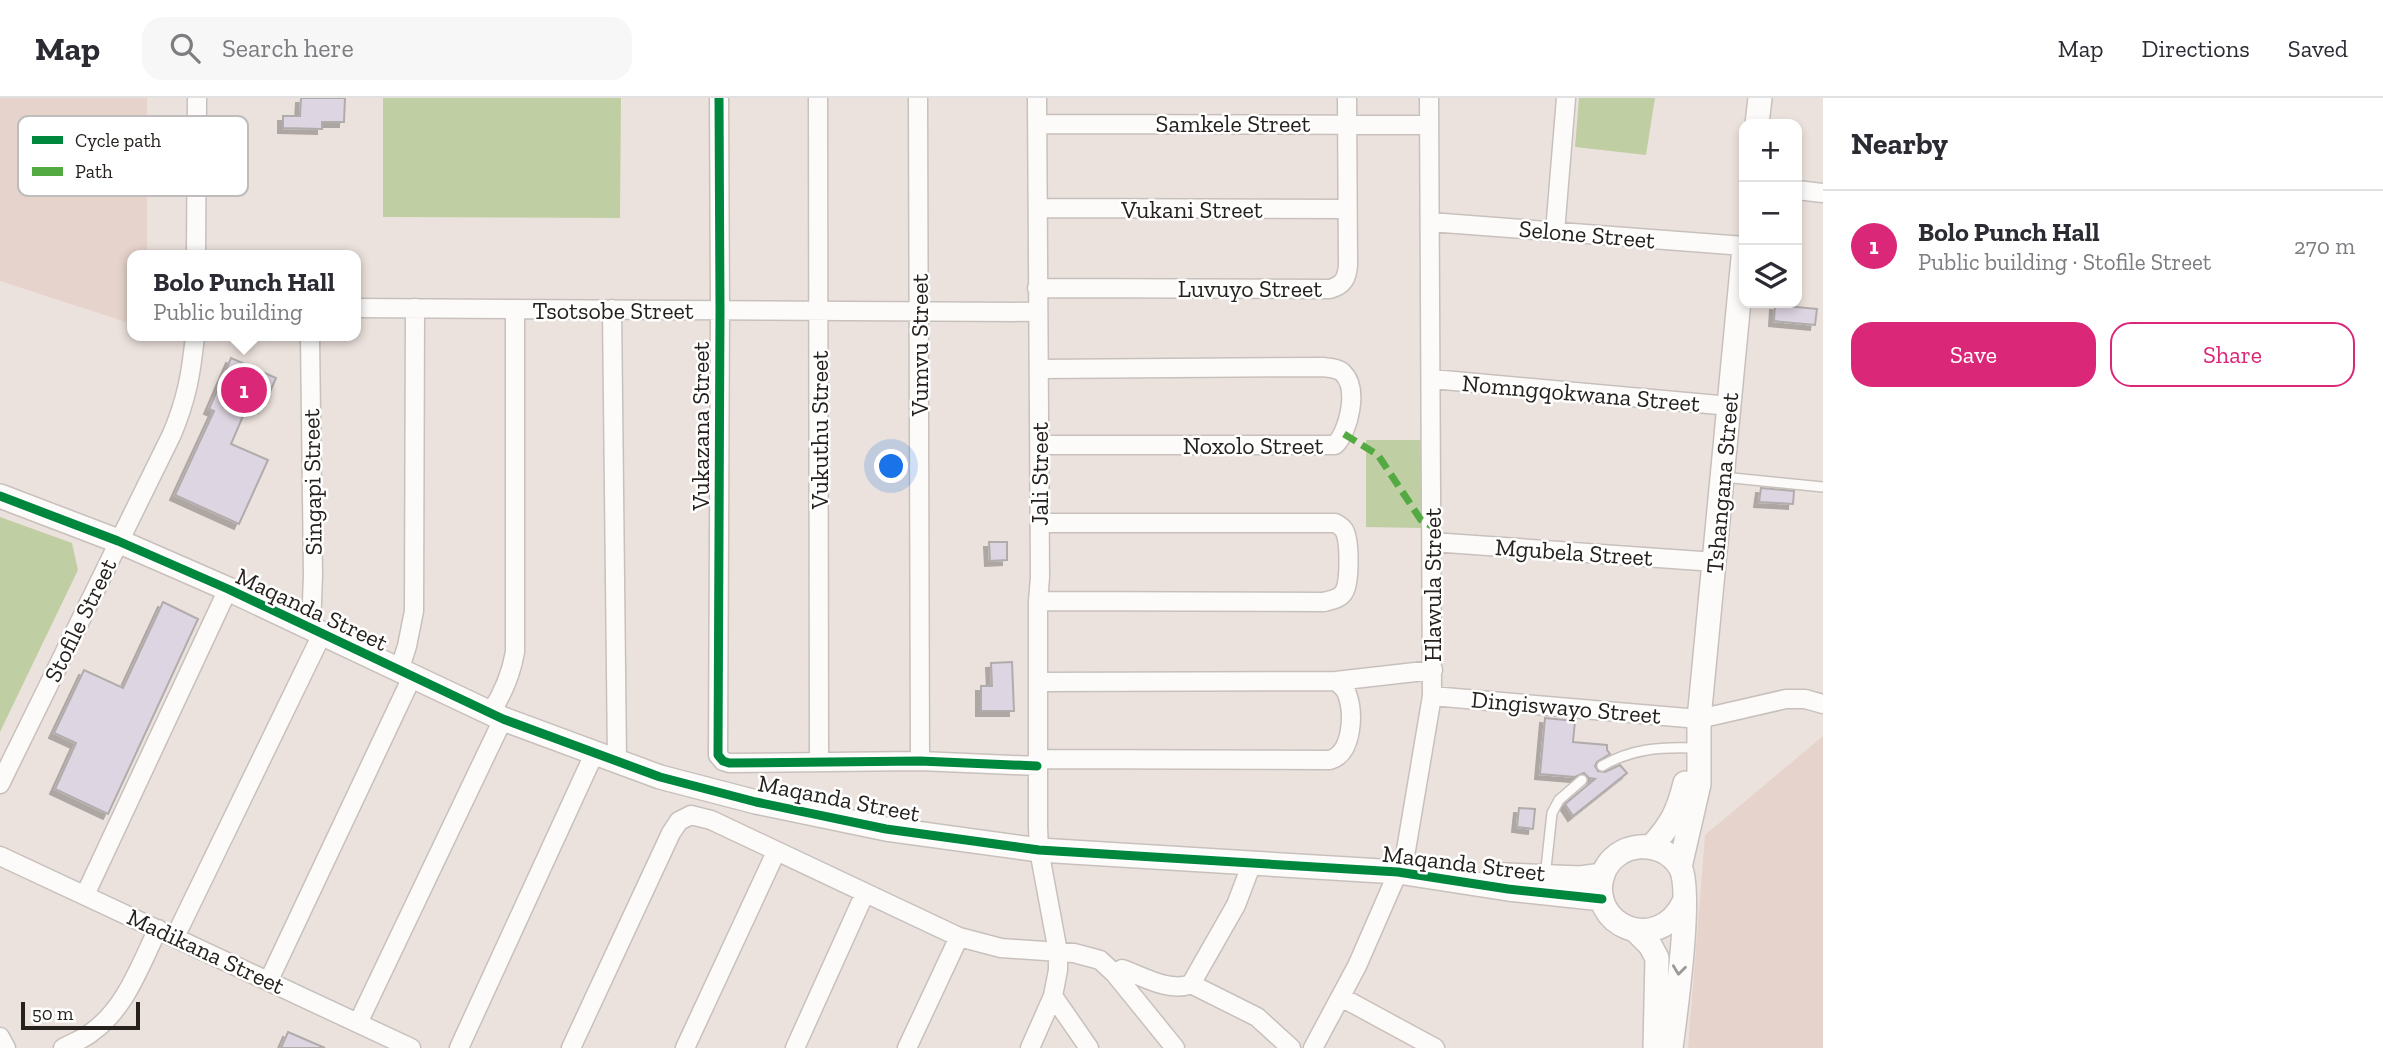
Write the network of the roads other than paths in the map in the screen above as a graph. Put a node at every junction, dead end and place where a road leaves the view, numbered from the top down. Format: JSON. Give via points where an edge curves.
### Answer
{"nodes":[{"id":1,"x":197,"y":98,"type":"edge"},
{"id":2,"x":719,"y":98,"type":"edge"},
{"id":3,"x":818,"y":98,"type":"edge"},
{"id":4,"x":918,"y":98,"type":"edge"},
{"id":5,"x":1037,"y":98,"type":"edge"},
{"id":6,"x":1347,"y":98,"type":"edge"},
{"id":7,"x":1429,"y":98,"type":"edge"},
{"id":8,"x":1566,"y":98,"type":"edge"},
{"id":9,"x":1760,"y":98,"type":"edge"},
{"id":10,"x":197,"y":116,"type":"edge"},
{"id":11,"x":1758,"y":119,"type":"edge"},
{"id":12,"x":1347,"y":123,"type":"junction"},
{"id":13,"x":1037,"y":124,"type":"junction"},
{"id":14,"x":1429,"y":125,"type":"junction"},
{"id":15,"x":1802,"y":191,"type":"edge"},
{"id":16,"x":1823,"y":193,"type":"edge"},
{"id":17,"x":196,"y":196,"type":"edge"},
{"id":18,"x":1038,"y":208,"type":"junction"},
{"id":19,"x":1347,"y":209,"type":"junction"},
{"id":20,"x":1430,"y":222,"type":"junction"},
{"id":21,"x":1555,"y":232,"type":"junction"},
{"id":22,"x":1739,"y":247,"type":"edge"},
{"id":23,"x":196,"y":250,"type":"edge"},
{"id":24,"x":1037,"y":288,"type":"junction"},
{"id":25,"x":1739,"y":304,"type":"edge"},
{"id":26,"x":361,"y":308,"type":"edge"},
{"id":27,"x":415,"y":308,"type":"junction"},
{"id":28,"x":612,"y":309,"type":"junction"},
{"id":29,"x":515,"y":310,"type":"junction"},
{"id":30,"x":720,"y":310,"type":"junction"},
{"id":31,"x":919,"y":311,"type":"junction"},
{"id":32,"x":819,"y":312,"type":"junction"},
{"id":33,"x":1038,"y":312,"type":"junction"},
{"id":34,"x":195,"y":341,"type":"edge"},
{"id":35,"x":310,"y":341,"type":"edge"},
{"id":36,"x":1039,"y":369,"type":"junction"},
{"id":37,"x":1432,"y":379,"type":"junction"},
{"id":38,"x":1730,"y":406,"type":"junction"},
{"id":39,"x":1039,"y":445,"type":"junction"},
{"id":40,"x":1723,"y":477,"type":"junction"},
{"id":41,"x":1823,"y":487,"type":"edge"},
{"id":42,"x":0,"y":496,"type":"edge"},
{"id":43,"x":1040,"y":523,"type":"junction"},
{"id":44,"x":118,"y":541,"type":"junction"},
{"id":45,"x":1432,"y":542,"type":"junction"},
{"id":46,"x":1715,"y":562,"type":"junction"},
{"id":47,"x":228,"y":589,"type":"junction"},
{"id":48,"x":1038,"y":601,"type":"junction"},
{"id":49,"x":317,"y":631,"type":"junction"},
{"id":50,"x":1433,"y":670,"type":"junction"},
{"id":51,"x":405,"y":674,"type":"junction"},
{"id":52,"x":1336,"y":681,"type":"junction"},
{"id":53,"x":1039,"y":682,"type":"junction"},
{"id":54,"x":1432,"y":696,"type":"junction"},
{"id":55,"x":1823,"y":704,"type":"edge"},
{"id":56,"x":497,"y":715,"type":"junction"},
{"id":57,"x":1699,"y":719,"type":"junction"},
{"id":58,"x":1692,"y":748,"type":"junction"},
{"id":59,"x":594,"y":754,"type":"junction"},
{"id":60,"x":617,"y":761,"type":"junction"},
{"id":61,"x":819,"y":761,"type":"junction"},
{"id":62,"x":920,"y":761,"type":"junction"},
{"id":63,"x":1037,"y":762,"type":"junction"},
{"id":64,"x":1602,"y":766,"type":"dead end"},
{"id":65,"x":1582,"y":780,"type":"dead end"},
{"id":66,"x":0,"y":784,"type":"edge"},
{"id":67,"x":1651,"y":847,"type":"junction"},
{"id":68,"x":1039,"y":850,"type":"junction"},
{"id":69,"x":776,"y":852,"type":"junction"},
{"id":70,"x":0,"y":856,"type":"edge"},
{"id":71,"x":1252,"y":863,"type":"junction"},
{"id":72,"x":1680,"y":867,"type":"junction"},
{"id":73,"x":1398,"y":872,"type":"junction"},
{"id":74,"x":1603,"y":875,"type":"junction"},
{"id":75,"x":1544,"y":884,"type":"junction"},
{"id":76,"x":865,"y":893,"type":"junction"},
{"id":77,"x":85,"y":895,"type":"junction"},
{"id":78,"x":1602,"y":899,"type":"junction"},
{"id":79,"x":1684,"y":902,"type":"junction"},
{"id":80,"x":158,"y":929,"type":"junction"},
{"id":81,"x":1636,"y":931,"type":"junction"},
{"id":82,"x":175,"y":937,"type":"junction"},
{"id":83,"x":959,"y":937,"type":"junction"},
{"id":84,"x":1058,"y":952,"type":"junction"},
{"id":85,"x":1115,"y":974,"type":"junction"},
{"id":86,"x":269,"y":980,"type":"junction"},
{"id":87,"x":1192,"y":984,"type":"junction"},
{"id":88,"x":1053,"y":996,"type":"junction"},
{"id":89,"x":1341,"y":997,"type":"junction"},
{"id":90,"x":358,"y":1023,"type":"junction"},
{"id":91,"x":0,"y":1037,"type":"edge"},
{"id":92,"x":6,"y":1048,"type":"edge"},
{"id":93,"x":63,"y":1048,"type":"edge"},
{"id":94,"x":411,"y":1048,"type":"edge"},
{"id":95,"x":459,"y":1048,"type":"edge"},
{"id":96,"x":571,"y":1048,"type":"edge"},
{"id":97,"x":685,"y":1048,"type":"edge"},
{"id":98,"x":794,"y":1048,"type":"edge"},
{"id":99,"x":907,"y":1048,"type":"edge"},
{"id":100,"x":1030,"y":1048,"type":"edge"},
{"id":101,"x":1089,"y":1048,"type":"edge"},
{"id":102,"x":1175,"y":1048,"type":"edge"},
{"id":103,"x":1291,"y":1048,"type":"edge"},
{"id":104,"x":1313,"y":1048,"type":"edge"},
{"id":105,"x":1435,"y":1048,"type":"edge"},
{"id":106,"x":1655,"y":1048,"type":"edge"},
{"id":107,"x":1671,"y":1048,"type":"edge"}],
"edges":[{"from":1,"to":10,"type":"street"},
{"from":2,"to":30,"type":"street","name":"Vukazana Street"},
{"from":3,"to":32,"type":"street","name":"Vukuthu Street"},
{"from":4,"to":31,"type":"street","name":"Vumvu Street"},
{"from":5,"to":13,"type":"street","name":"Jali Street"},
{"from":6,"to":12,"type":"street","name":"Luvuyo Street"},
{"from":7,"to":14,"type":"street","name":"Hlawula Street"},
{"from":8,"to":21,"type":"street"},
{"from":9,"to":11,"type":"street"},
{"from":12,"to":13,"type":"street","name":"Samkele Street"},
{"from":12,"to":14,"type":"street","name":"Samkele Street"},
{"from":12,"to":19,"type":"street","name":"Luvuyo Street"},
{"from":13,"to":18,"type":"street","name":"Jali Street"},
{"from":14,"to":20,"type":"street","name":"Hlawula Street"},
{"from":15,"to":16,"type":"street"},
{"from":17,"to":23,"type":"street"},
{"from":18,"to":19,"type":"street","name":"Vukani Street"},
{"from":18,"to":24,"type":"street","name":"Jali Street"},
{"from":19,"to":24,"type":"street","name":"Luvuyo Street","via":[[1347,274],[1330,289]]},
{"from":20,"to":21,"type":"street","name":"Selone Street"},
{"from":20,"to":37,"type":"street","name":"Hlawula Street"},
{"from":21,"to":22,"type":"street","name":"Selone Street"},
{"from":24,"to":33,"type":"street","name":"Jali Street"},
{"from":25,"to":38,"type":"street","name":"Tshangana Street"},
{"from":26,"to":27,"type":"street","name":"Tsotsobe Street"},
{"from":27,"to":29,"type":"street","name":"Tsotsobe Street"},
{"from":27,"to":51,"type":"street","via":[[414,611]]},
{"from":28,"to":29,"type":"street","name":"Tsotsobe Street"},
{"from":28,"to":30,"type":"street","name":"Tsotsobe Street"},
{"from":28,"to":60,"type":"street"},
{"from":29,"to":56,"type":"street","via":[[515,652]]},
{"from":30,"to":32,"type":"street","name":"Tsotsobe Street"},
{"from":30,"to":61,"type":"street","name":"Vukazana Street","via":[[718,755],[729,763]]},
{"from":31,"to":32,"type":"street","name":"Tsotsobe Street"},
{"from":31,"to":33,"type":"street","name":"Tsotsobe Street"},
{"from":31,"to":62,"type":"street","name":"Vumvu Street"},
{"from":32,"to":61,"type":"street","name":"Vukuthu Street"},
{"from":33,"to":36,"type":"street","name":"Jali Street"},
{"from":34,"to":44,"type":"street","name":"Stofile Street","via":[[185,402]]},
{"from":35,"to":49,"type":"street","name":"Singapi Street"},
{"from":36,"to":39,"type":"street","name":"Jali Street"},
{"from":36,"to":39,"type":"street","name":"Noxolo Street","via":[[1323,367],[1340,370],[1350,386],[1347,430],[1335,445]]},
{"from":37,"to":38,"type":"street","name":"Nomngqokwana Street"},
{"from":37,"to":45,"type":"street","name":"Hlawula Street"},
{"from":38,"to":40,"type":"street","name":"Tshangana Street"},
{"from":39,"to":43,"type":"street","name":"Jali Street"},
{"from":40,"to":41,"type":"lane"},
{"from":40,"to":46,"type":"street","name":"Tshangana Street"},
{"from":42,"to":44,"type":"street","name":"Maqanda Street"},
{"from":43,"to":48,"type":"street","name":"Jali Street"},
{"from":43,"to":48,"type":"street","via":[[1335,523],[1347,540],[1348,574],[1343,594],[1324,602]]},
{"from":44,"to":47,"type":"street","name":"Maqanda Street"},
{"from":44,"to":66,"type":"street","name":"Stofile Street"},
{"from":45,"to":46,"type":"street","name":"Mgubela Street"},
{"from":45,"to":50,"type":"street","name":"Hlawula Street"},
{"from":46,"to":57,"type":"street","name":"Tshangana Street"},
{"from":47,"to":49,"type":"street","name":"Maqanda Street"},
{"from":47,"to":77,"type":"street"},
{"from":48,"to":53,"type":"street","name":"Jali Street"},
{"from":49,"to":51,"type":"street","name":"Maqanda Street"},
{"from":49,"to":82,"type":"street"},
{"from":50,"to":52,"type":"street"},
{"from":50,"to":54,"type":"street","name":"Hlawula Street"},
{"from":51,"to":56,"type":"street","name":"Maqanda Street"},
{"from":51,"to":86,"type":"street"},
{"from":52,"to":53,"type":"street"},
{"from":52,"to":63,"type":"street","via":[[1347,693],[1350,718],[1344,750],[1330,760]]},
{"from":53,"to":63,"type":"street","name":"Jali Street"},
{"from":54,"to":57,"type":"street","name":"Dingiswayo Street"},
{"from":54,"to":73,"type":"street","name":"Hlawula Street","via":[[1405,856]]},
{"from":55,"to":57,"type":"street","name":"Dingiswayo Street","via":[[1786,699]]},
{"from":56,"to":59,"type":"street","name":"Maqanda Street"},
{"from":56,"to":90,"type":"street"},
{"from":57,"to":58,"type":"street","name":"Tshangana Street"},
{"from":57,"to":72,"type":"street","name":"Tshangana Street","via":[[1699,784]]},
{"from":58,"to":64,"type":"lane","via":[[1637,751]]},
{"from":58,"to":67,"type":"street","name":"Tshangana Street","via":[[1677,813]]},
{"from":59,"to":60,"type":"street","name":"Maqanda Street"},
{"from":59,"to":95,"type":"street"},
{"from":60,"to":68,"type":"street","name":"Maqanda Street","via":[[660,777],[792,810],[886,829]]},
{"from":61,"to":62,"type":"street"},
{"from":62,"to":63,"type":"street"},
{"from":63,"to":68,"type":"street","name":"Jali Street"},
{"from":65,"to":75,"type":"lane","via":[[1559,800],[1552,813]]},
{"from":67,"to":72,"type":"street","via":[[1662,850]]},
{"from":67,"to":74,"type":"street","via":[[1639,846],[1617,855]]},
{"from":68,"to":71,"type":"street","name":"Maqanda Street"},
{"from":68,"to":84,"type":"street","name":"Jali Street"},
{"from":69,"to":76,"type":"street"},
{"from":69,"to":96,"type":"street","via":[[698,816],[679,821]]},
{"from":69,"to":97,"type":"street"},
{"from":70,"to":77,"type":"street","name":"Madikana Street"},
{"from":71,"to":73,"type":"street","name":"Maqanda Street"},
{"from":71,"to":87,"type":"street","via":[[1236,905]]},
{"from":72,"to":79,"type":"street","via":[[1685,878]]},
{"from":73,"to":75,"type":"street","name":"Maqanda Street"},
{"from":73,"to":89,"type":"street","name":"Hlawula Street"},
{"from":74,"to":75,"type":"street","name":"Maqanda Street"},
{"from":74,"to":78,"type":"street"},
{"from":75,"to":78,"type":"street","name":"Maqanda Street"},
{"from":76,"to":83,"type":"street"},
{"from":76,"to":98,"type":"street"},
{"from":77,"to":80,"type":"street","name":"Madikana Street"},
{"from":78,"to":81,"type":"street","via":[[1614,920]]},
{"from":79,"to":81,"type":"street","via":[[1670,922]]},
{"from":79,"to":107,"type":"street","one_way":true},
{"from":80,"to":82,"type":"street","name":"Madikana Street"},
{"from":80,"to":93,"type":"street","via":[[114,1013],[92,1033]]},
{"from":81,"to":106,"type":"street","via":[[1657,958]]},
{"from":82,"to":86,"type":"street","name":"Madikana Street"},
{"from":83,"to":84,"type":"street","via":[[1001,948]]},
{"from":83,"to":99,"type":"street"},
{"from":84,"to":85,"type":"street","via":[[1100,960]]},
{"from":84,"to":88,"type":"street","name":"Jali Street"},
{"from":85,"to":87,"type":"street","via":[[1122,969],[1173,988]]},
{"from":85,"to":102,"type":"street"},
{"from":86,"to":90,"type":"street","name":"Madikana Street"},
{"from":87,"to":103,"type":"street","via":[[1258,1017]]},
{"from":88,"to":100,"type":"street","name":"Jali Street"},
{"from":88,"to":101,"type":"street"},
{"from":89,"to":104,"type":"street","name":"Hlawula Street"},
{"from":89,"to":105,"type":"street"},
{"from":90,"to":94,"type":"street","name":"Madikana Street"},
{"from":91,"to":92,"type":"street"}]}
